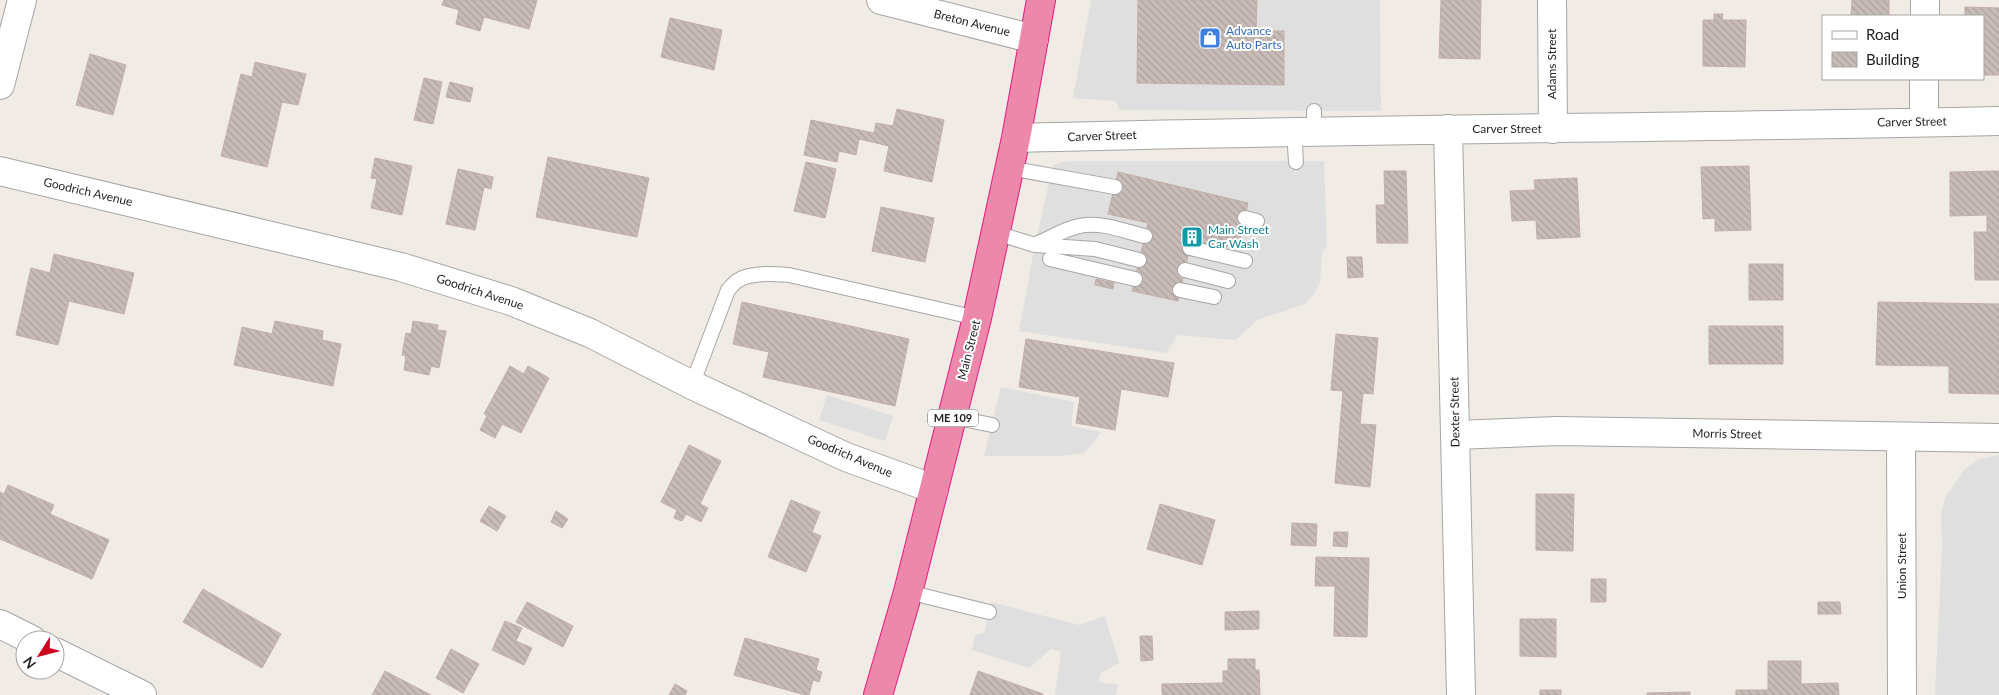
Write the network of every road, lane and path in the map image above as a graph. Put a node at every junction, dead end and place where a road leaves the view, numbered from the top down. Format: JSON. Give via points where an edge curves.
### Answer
{"nodes":[{"id":1,"x":22,"y":0,"type":"edge"},
{"id":2,"x":881,"y":0,"type":"edge"},
{"id":3,"x":1041,"y":0,"type":"edge"},
{"id":4,"x":1552,"y":0,"type":"edge"},
{"id":5,"x":1925,"y":0,"type":"edge"},
{"id":6,"x":1925,"y":15,"type":"edge"},
{"id":7,"x":1034,"y":39,"type":"junction"},
{"id":8,"x":1924,"y":80,"type":"edge"},
{"id":9,"x":0,"y":85,"type":"edge"},
{"id":10,"x":1999,"y":120,"type":"edge"},
{"id":11,"x":1924,"y":122,"type":"junction"},
{"id":12,"x":1307,"y":124,"type":"junction"},
{"id":13,"x":1448,"y":129,"type":"junction"},
{"id":14,"x":1553,"y":129,"type":"junction"},
{"id":15,"x":1016,"y":138,"type":"junction"},
{"id":16,"x":1296,"y":162,"type":"dead end"},
{"id":17,"x":1009,"y":168,"type":"junction"},
{"id":18,"x":0,"y":170,"type":"edge"},
{"id":19,"x":1115,"y":187,"type":"dead end"},
{"id":20,"x":996,"y":233,"type":"junction"},
{"id":21,"x":1145,"y":236,"type":"dead end"},
{"id":22,"x":1035,"y":245,"type":"junction"},
{"id":23,"x":1190,"y":248,"type":"dead end"},
{"id":24,"x":1050,"y":260,"type":"dead end"},
{"id":25,"x":1139,"y":260,"type":"dead end"},
{"id":26,"x":1245,"y":261,"type":"dead end"},
{"id":27,"x":1185,"y":270,"type":"dead end"},
{"id":28,"x":1135,"y":279,"type":"dead end"},
{"id":29,"x":1228,"y":281,"type":"dead end"},
{"id":30,"x":1180,"y":290,"type":"dead end"},
{"id":31,"x":1214,"y":297,"type":"dead end"},
{"id":32,"x":978,"y":318,"type":"junction"},
{"id":33,"x":692,"y":385,"type":"junction"},
{"id":34,"x":953,"y":417,"type":"junction"},
{"id":35,"x":992,"y":425,"type":"dead end"},
{"id":36,"x":1456,"y":435,"type":"junction"},
{"id":37,"x":1901,"y":437,"type":"junction"},
{"id":38,"x":1999,"y":438,"type":"edge"},
{"id":39,"x":934,"y":490,"type":"junction"},
{"id":40,"x":908,"y":592,"type":"junction"},
{"id":41,"x":989,"y":612,"type":"dead end"},
{"id":42,"x":0,"y":624,"type":"edge"},
{"id":43,"x":15,"y":632,"type":"edge"},
{"id":44,"x":65,"y":657,"type":"edge"},
{"id":45,"x":142,"y":695,"type":"edge"},
{"id":46,"x":878,"y":695,"type":"edge"},
{"id":47,"x":1460,"y":695,"type":"edge"},
{"id":48,"x":1902,"y":695,"type":"edge"}],
"edges":[{"from":1,"to":9,"type":"street"},
{"from":2,"to":7,"type":"street","name":"Breton Avenue"},
{"from":3,"to":7,"type":"highway","name":"Main Street","number":"ME 109"},
{"from":4,"to":14,"type":"street","name":"Adams Street"},
{"from":5,"to":6,"type":"street"},
{"from":7,"to":15,"type":"highway","name":"Main Street","number":"ME 109"},
{"from":8,"to":11,"type":"street"},
{"from":10,"to":11,"type":"street","name":"Carver Street"},
{"from":11,"to":14,"type":"street","name":"Carver Street"},
{"from":12,"to":13,"type":"street","name":"Carver Street"},
{"from":12,"to":15,"type":"street","name":"Carver Street"},
{"from":12,"to":16,"type":"lane"},
{"from":13,"to":14,"type":"street","name":"Carver Street"},
{"from":13,"to":36,"type":"street","name":"Dexter Street"},
{"from":15,"to":17,"type":"highway","name":"Main Street","number":"ME 109"},
{"from":17,"to":19,"type":"lane"},
{"from":17,"to":20,"type":"highway","name":"Main Street","number":"ME 109"},
{"from":18,"to":33,"type":"street","name":"Goodrich Avenue","via":[[401,267],[511,301],[590,333]]},
{"from":20,"to":22,"type":"lane"},
{"from":20,"to":32,"type":"highway","name":"Main Street","number":"ME 109"},
{"from":21,"to":22,"type":"lane","via":[[1085,225]]},
{"from":22,"to":25,"type":"lane","via":[[1094,249]]},
{"from":23,"to":26,"type":"lane"},
{"from":24,"to":28,"type":"lane"},
{"from":27,"to":29,"type":"lane"},
{"from":30,"to":31,"type":"lane"},
{"from":32,"to":33,"type":"lane","via":[[789,275],[768,273],[737,280],[728,290]]},
{"from":32,"to":34,"type":"highway","name":"Main Street","number":"ME 109"},
{"from":33,"to":39,"type":"street","name":"Goodrich Avenue","via":[[846,457]]},
{"from":34,"to":35,"type":"lane"},
{"from":34,"to":39,"type":"highway","name":"Main Street","number":"ME 109"},
{"from":36,"to":37,"type":"street","name":"Morris Street","via":[[1558,431]]},
{"from":36,"to":47,"type":"street","name":"Dexter Street"},
{"from":37,"to":38,"type":"street","name":"Morris Street"},
{"from":37,"to":48,"type":"street","name":"Union Street"},
{"from":39,"to":40,"type":"highway","name":"Main Street","number":"ME 109"},
{"from":40,"to":41,"type":"lane"},
{"from":40,"to":46,"type":"highway","name":"Main Street","number":"ME 109"},
{"from":42,"to":43,"type":"street"},
{"from":44,"to":45,"type":"street"}]}
